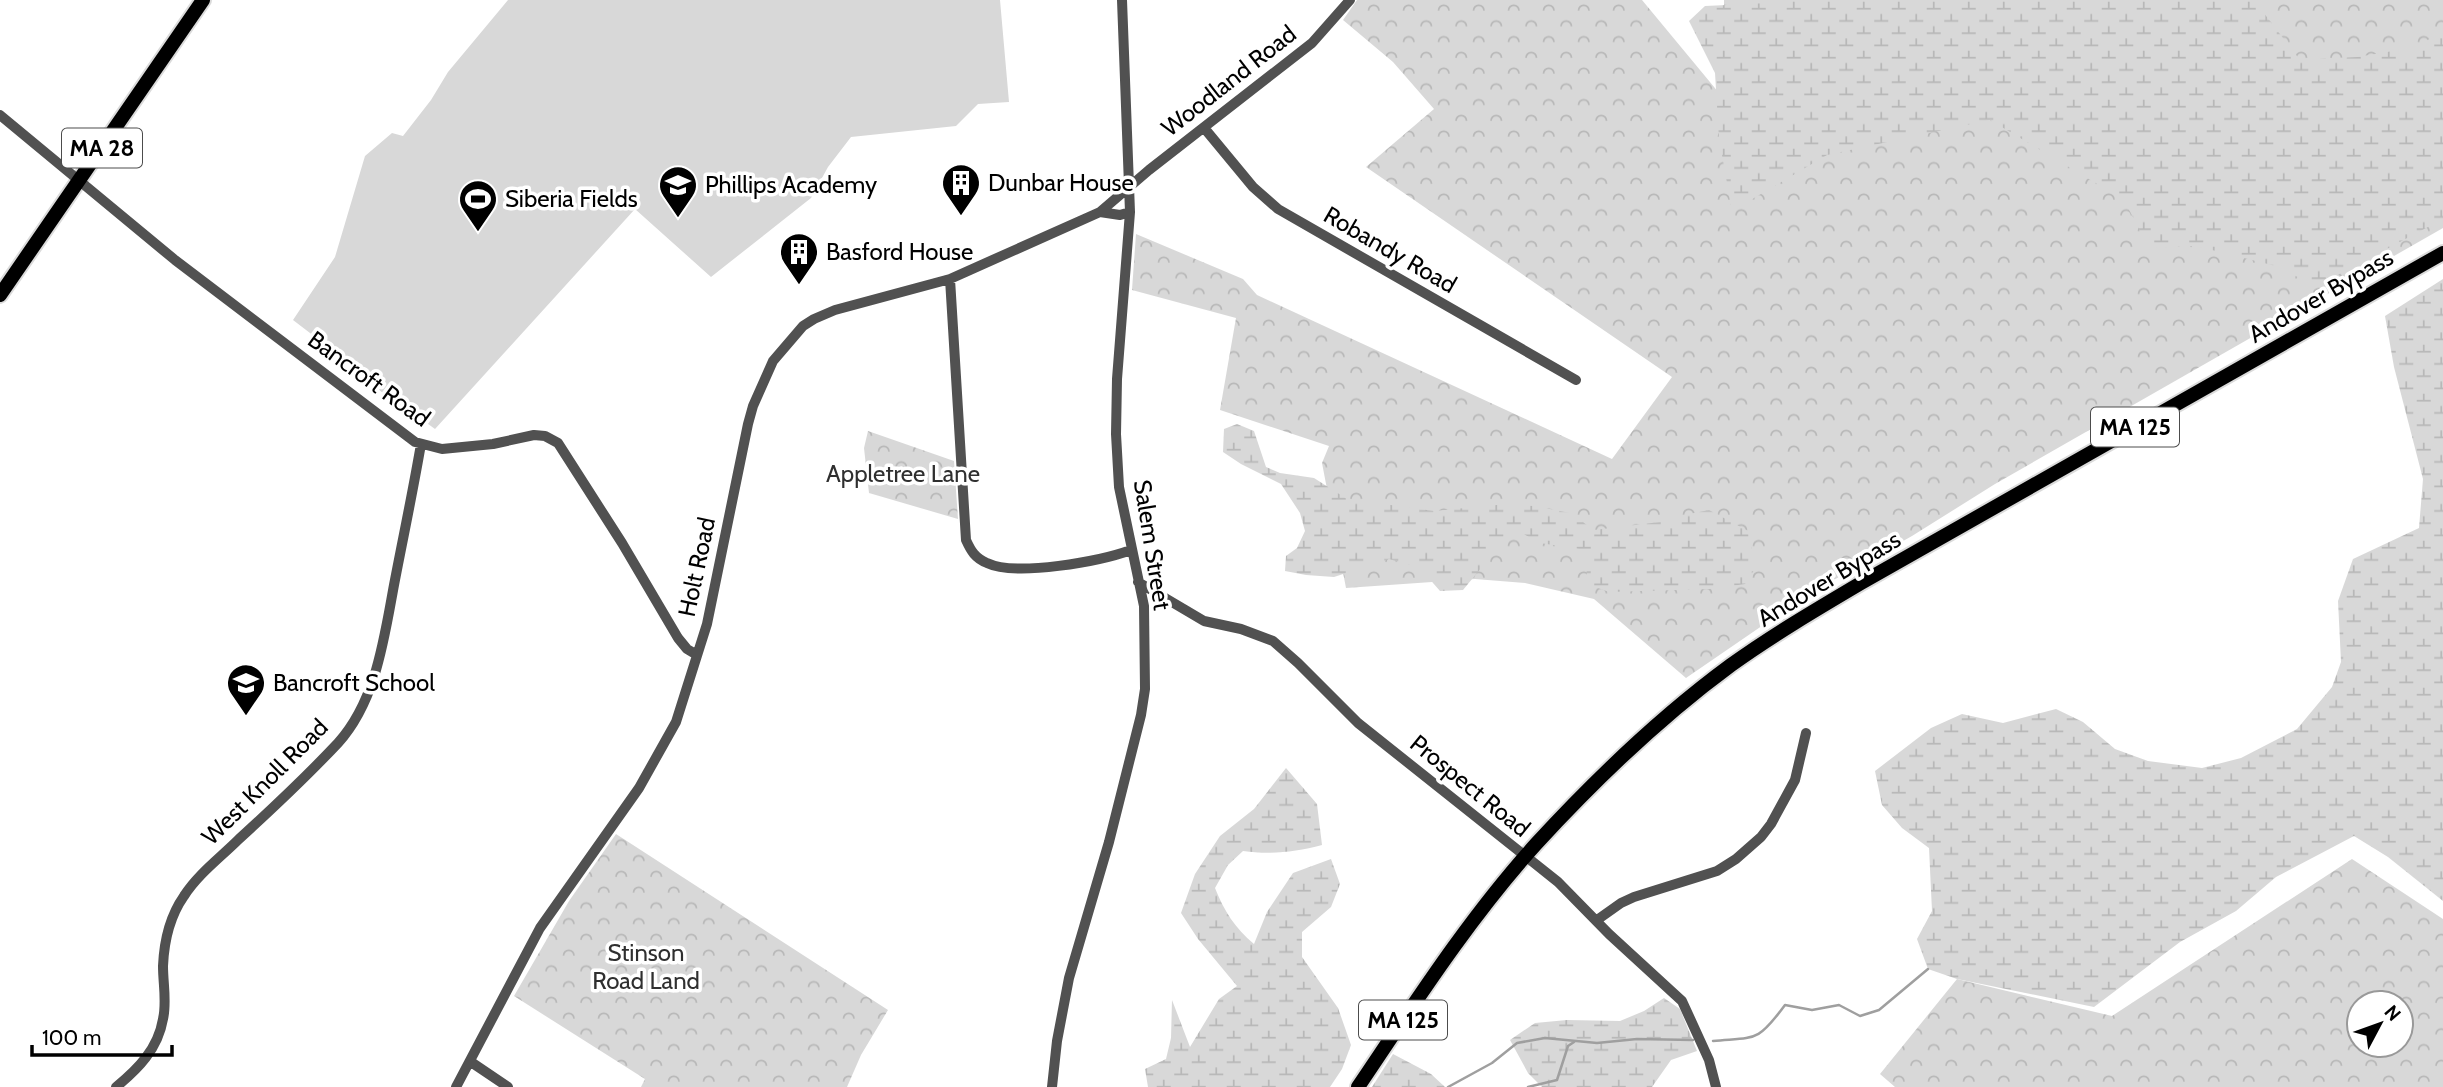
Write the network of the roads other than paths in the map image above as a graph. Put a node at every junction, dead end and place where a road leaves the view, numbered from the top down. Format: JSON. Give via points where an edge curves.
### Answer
{"nodes":[{"id":1,"x":202,"y":0,"type":"edge"},
{"id":2,"x":1122,"y":0,"type":"edge"},
{"id":3,"x":1350,"y":0,"type":"edge"},
{"id":4,"x":0,"y":116,"type":"edge"},
{"id":5,"x":1205,"y":129,"type":"junction"},
{"id":6,"x":79,"y":182,"type":"junction"},
{"id":7,"x":1129,"y":189,"type":"junction"},
{"id":8,"x":1100,"y":212,"type":"junction"},
{"id":9,"x":1130,"y":212,"type":"junction"},
{"id":10,"x":2443,"y":253,"type":"edge"},
{"id":11,"x":950,"y":279,"type":"junction"},
{"id":12,"x":0,"y":295,"type":"edge"},
{"id":13,"x":1576,"y":380,"type":"dead end"},
{"id":14,"x":421,"y":444,"type":"junction"},
{"id":15,"x":1131,"y":550,"type":"junction"},
{"id":16,"x":1138,"y":582,"type":"junction"},
{"id":17,"x":697,"y":655,"type":"junction"},
{"id":18,"x":1806,"y":733,"type":"dead end"},
{"id":19,"x":1526,"y":857,"type":"junction"},
{"id":20,"x":1597,"y":920,"type":"junction"},
{"id":21,"x":471,"y":1062,"type":"junction"},
{"id":22,"x":116,"y":1087,"type":"edge"},
{"id":23,"x":456,"y":1087,"type":"edge"},
{"id":24,"x":508,"y":1087,"type":"edge"},
{"id":25,"x":1052,"y":1087,"type":"edge"},
{"id":26,"x":1358,"y":1087,"type":"edge"},
{"id":27,"x":1716,"y":1087,"type":"edge"}],
"edges":[{"from":1,"to":6,"type":"main road","number":"MA 28"},
{"from":2,"to":7,"type":"street","name":"Salem Street"},
{"from":3,"to":5,"type":"street","name":"Woodland Road","via":[[1312,43]]},
{"from":4,"to":6,"type":"street","name":"Bancroft Road"},
{"from":5,"to":7,"type":"street","name":"Woodland Road"},
{"from":5,"to":13,"type":"street","name":"Robandy Road","via":[[1253,187],[1278,209]]},
{"from":6,"to":12,"type":"main road","number":"MA 28"},
{"from":6,"to":14,"type":"street","name":"Bancroft Road","via":[[381,418]]},
{"from":7,"to":8,"type":"street","name":"Holt Road"},
{"from":7,"to":9,"type":"street","name":"Salem Street"},
{"from":8,"to":9,"type":"street","name":"Holt Road"},
{"from":8,"to":11,"type":"street","name":"Holt Road"},
{"from":9,"to":15,"type":"street","name":"Salem Street","via":[[1116,434],[1119,487]]},
{"from":10,"to":19,"type":"main road","name":"Andover Bypass","number":"MA 125","via":[[1795,621],[1731,665],[1613,765]]},
{"from":11,"to":15,"type":"street","via":[[966,540],[972,552],[1000,567],[1054,567]]},
{"from":11,"to":17,"type":"street","name":"Holt Road","via":[[814,319],[773,361],[748,424]]},
{"from":14,"to":17,"type":"street","name":"Bancroft Road","via":[[462,448],[534,435],[558,443],[678,638]]},
{"from":14,"to":22,"type":"street","name":"West Knoll Road","via":[[388,621],[366,697],[340,740],[184,896],[164,949],[165,1002],[158,1037],[136,1072]]},
{"from":15,"to":16,"type":"street","name":"Salem Street"},
{"from":16,"to":19,"type":"street","name":"Prospect Road","via":[[1204,621],[1273,642],[1358,723]]},
{"from":16,"to":25,"type":"street","name":"Salem Street","via":[[1144,606],[1146,663],[1141,715],[1069,978]]},
{"from":17,"to":21,"type":"street","name":"Holt Road","via":[[676,722],[654,764],[540,928]]},
{"from":18,"to":20,"type":"street","via":[[1795,780],[1771,824],[1754,843],[1717,871],[1634,898]]},
{"from":19,"to":20,"type":"street","name":"Prospect Road"},
{"from":19,"to":26,"type":"main road","name":"Andover Bypass","number":"MA 125","via":[[1428,982]]},
{"from":20,"to":27,"type":"street","name":"Prospect Road","via":[[1682,1001]]},
{"from":21,"to":23,"type":"street","name":"Holt Road"},
{"from":21,"to":24,"type":"street"}]}
